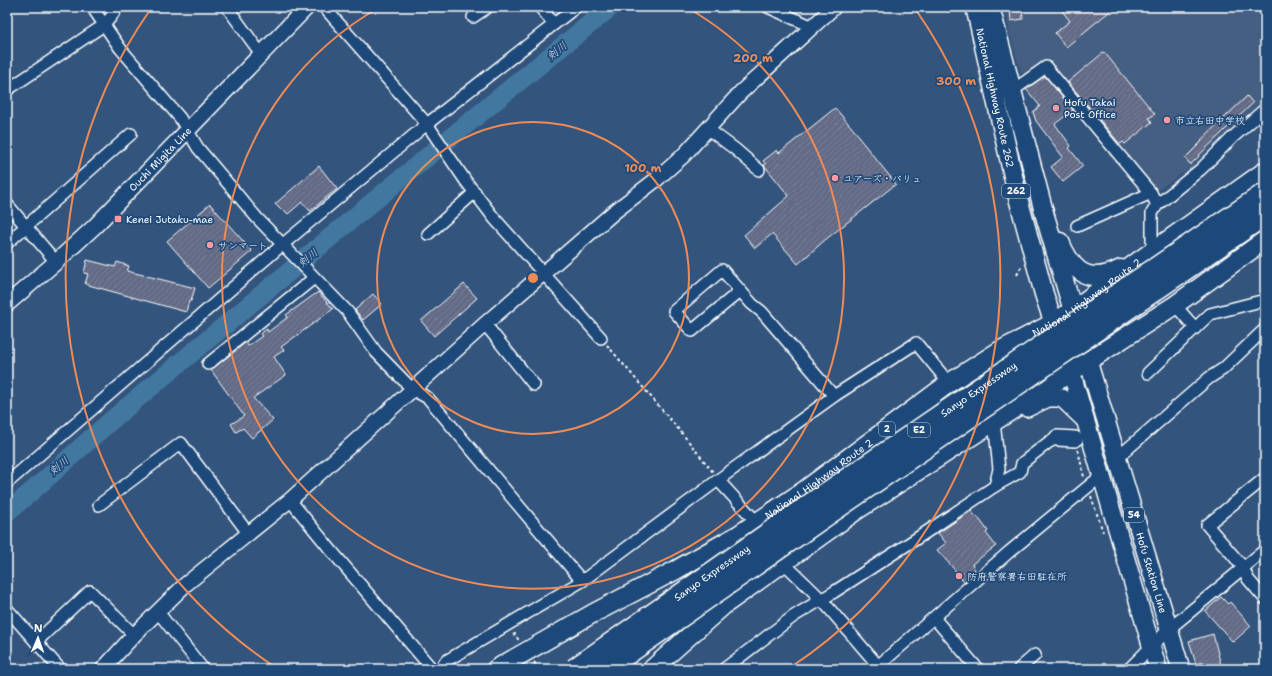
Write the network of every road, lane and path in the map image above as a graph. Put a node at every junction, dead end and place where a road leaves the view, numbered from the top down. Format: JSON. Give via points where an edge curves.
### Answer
{"nodes":[{"id":1,"x":92,"y":7,"type":"edge"},
{"id":2,"x":117,"y":7,"type":"edge"},
{"id":3,"x":227,"y":7,"type":"edge"},
{"id":4,"x":324,"y":7,"type":"edge"},
{"id":5,"x":488,"y":7,"type":"edge"},
{"id":6,"x":540,"y":7,"type":"edge"},
{"id":7,"x":576,"y":7,"type":"edge"},
{"id":8,"x":768,"y":7,"type":"edge"},
{"id":9,"x":834,"y":7,"type":"edge"},
{"id":10,"x":975,"y":7,"type":"edge"},
{"id":11,"x":990,"y":7,"type":"edge"},
{"id":12,"x":303,"y":9,"type":"edge"},
{"id":13,"x":473,"y":18,"type":"dead end"},
{"id":14,"x":554,"y":24,"type":"junction"},
{"id":15,"x":104,"y":25,"type":"junction"},
{"id":16,"x":813,"y":27,"type":"junction"},
{"id":17,"x":262,"y":54,"type":"junction"},
{"id":18,"x":7,"y":90,"type":"edge"},
{"id":19,"x":1012,"y":91,"type":"junction"},
{"id":20,"x":1265,"y":109,"type":"edge"},
{"id":21,"x":427,"y":124,"type":"junction"},
{"id":22,"x":708,"y":129,"type":"junction"},
{"id":23,"x":187,"y":131,"type":"junction"},
{"id":24,"x":131,"y":134,"type":"dead end"},
{"id":25,"x":760,"y":170,"type":"dead end"},
{"id":26,"x":1265,"y":171,"type":"edge"},
{"id":27,"x":475,"y":192,"type":"junction"},
{"id":28,"x":1151,"y":193,"type":"junction"},
{"id":29,"x":1265,"y":193,"type":"edge"},
{"id":30,"x":7,"y":204,"type":"edge"},
{"id":31,"x":1157,"y":206,"type":"junction"},
{"id":32,"x":1265,"y":215,"type":"edge"},
{"id":33,"x":1045,"y":216,"type":"junction"},
{"id":34,"x":1076,"y":226,"type":"dead end"},
{"id":35,"x":26,"y":227,"type":"junction"},
{"id":36,"x":428,"y":234,"type":"dead end"},
{"id":37,"x":1265,"y":240,"type":"edge"},
{"id":38,"x":7,"y":243,"type":"edge"},
{"id":39,"x":284,"y":246,"type":"junction"},
{"id":40,"x":1146,"y":256,"type":"junction"},
{"id":41,"x":1239,"y":259,"type":"junction"},
{"id":42,"x":56,"y":262,"type":"junction"},
{"id":43,"x":544,"y":273,"type":"junction"},
{"id":44,"x":312,"y":275,"type":"junction"},
{"id":45,"x":740,"y":291,"type":"junction"},
{"id":46,"x":1044,"y":294,"type":"junction"},
{"id":47,"x":1265,"y":300,"type":"edge"},
{"id":48,"x":7,"y":304,"type":"edge"},
{"id":49,"x":1175,"y":305,"type":"junction"},
{"id":50,"x":1073,"y":309,"type":"junction"},
{"id":51,"x":1053,"y":323,"type":"junction"},
{"id":52,"x":485,"y":324,"type":"junction"},
{"id":53,"x":1195,"y":328,"type":"junction"},
{"id":54,"x":1264,"y":331,"type":"edge"},
{"id":55,"x":602,"y":338,"type":"joint"},
{"id":56,"x":1088,"y":361,"type":"junction"},
{"id":57,"x":208,"y":364,"type":"dead end"},
{"id":58,"x":1071,"y":371,"type":"junction"},
{"id":59,"x":1148,"y":373,"type":"dead end"},
{"id":60,"x":949,"y":383,"type":"junction"},
{"id":61,"x":534,"y":386,"type":"dead end"},
{"id":62,"x":413,"y":390,"type":"junction"},
{"id":63,"x":834,"y":396,"type":"junction"},
{"id":64,"x":1000,"y":417,"type":"junction"},
{"id":65,"x":1083,"y":431,"type":"junction"},
{"id":66,"x":1057,"y":438,"type":"joint"},
{"id":67,"x":1117,"y":458,"type":"junction"},
{"id":68,"x":1101,"y":476,"type":"junction"},
{"id":69,"x":1265,"y":478,"type":"edge"},
{"id":70,"x":718,"y":480,"type":"junction"},
{"id":71,"x":7,"y":483,"type":"edge"},
{"id":72,"x":995,"y":486,"type":"junction"},
{"id":73,"x":290,"y":500,"type":"junction"},
{"id":74,"x":99,"y":504,"type":"dead end"},
{"id":75,"x":751,"y":516,"type":"dead end"},
{"id":76,"x":248,"y":533,"type":"junction"},
{"id":77,"x":1265,"y":550,"type":"edge"},
{"id":78,"x":789,"y":568,"type":"dead end"},
{"id":79,"x":1243,"y":568,"type":"junction"},
{"id":80,"x":582,"y":581,"type":"junction"},
{"id":81,"x":821,"y":599,"type":"junction"},
{"id":82,"x":1265,"y":599,"type":"edge"},
{"id":83,"x":7,"y":608,"type":"edge"},
{"id":84,"x":158,"y":612,"type":"junction"},
{"id":85,"x":934,"y":618,"type":"junction"},
{"id":86,"x":1169,"y":629,"type":"junction"},
{"id":87,"x":134,"y":636,"type":"junction"},
{"id":88,"x":36,"y":642,"type":"junction"},
{"id":89,"x":1151,"y":646,"type":"junction"},
{"id":90,"x":1035,"y":655,"type":"dead end"},
{"id":91,"x":532,"y":659,"type":"dead end"},
{"id":92,"x":879,"y":668,"type":"edge"},
{"id":93,"x":60,"y":669,"type":"edge"},
{"id":94,"x":103,"y":669,"type":"edge"},
{"id":95,"x":203,"y":669,"type":"edge"},
{"id":96,"x":432,"y":669,"type":"edge"},
{"id":97,"x":441,"y":669,"type":"edge"},
{"id":98,"x":496,"y":669,"type":"edge"},
{"id":99,"x":539,"y":669,"type":"edge"},
{"id":100,"x":574,"y":669,"type":"edge"},
{"id":101,"x":606,"y":669,"type":"edge"},
{"id":102,"x":652,"y":669,"type":"edge"},
{"id":103,"x":724,"y":669,"type":"edge"},
{"id":104,"x":978,"y":669,"type":"edge"},
{"id":105,"x":1019,"y":669,"type":"edge"},
{"id":106,"x":1129,"y":669,"type":"edge"},
{"id":107,"x":1158,"y":669,"type":"edge"},
{"id":108,"x":1181,"y":669,"type":"edge"}],
"edges":[{"from":1,"to":15,"type":"street"},
{"from":2,"to":15,"type":"street"},
{"from":3,"to":17,"type":"street"},
{"from":4,"to":21,"type":"street"},
{"from":5,"to":13,"type":"street"},
{"from":6,"to":14,"type":"street"},
{"from":7,"to":14,"type":"street"},
{"from":8,"to":16,"type":"street"},
{"from":9,"to":16,"type":"street"},
{"from":10,"to":46,"type":"highway","name":"National Highway Route 262","number":"262","via":[[1017,194]]},
{"from":11,"to":19,"type":"highway","name":"National Highway Route 262","number":"262"},
{"from":12,"to":17,"type":"main road","name":"Ouchi Migita Line"},
{"from":14,"to":21,"type":"street"},
{"from":15,"to":18,"type":"street"},
{"from":15,"to":23,"type":"street","via":[[120,48],[180,118]]},
{"from":16,"to":22,"type":"street","via":[[741,92]]},
{"from":17,"to":23,"type":"main road","name":"Ouchi Migita Line"},
{"from":19,"to":28,"type":"street","via":[[1046,67]]},
{"from":19,"to":33,"type":"highway","name":"National Highway Route 262","number":"262"},
{"from":20,"to":31,"type":"street"},
{"from":21,"to":27,"type":"street"},
{"from":21,"to":39,"type":"street"},
{"from":22,"to":25,"type":"street"},
{"from":22,"to":43,"type":"street","via":[[657,179],[614,212]]},
{"from":23,"to":39,"type":"street","via":[[226,182]]},
{"from":23,"to":42,"type":"main road","name":"Ouchi Migita Line","via":[[95,226]]},
{"from":24,"to":35,"type":"street"},
{"from":26,"to":40,"type":"highway","name":"National Highway Route 2","number":"2"},
{"from":27,"to":36,"type":"street"},
{"from":27,"to":43,"type":"street","via":[[494,218]]},
{"from":28,"to":31,"type":"street"},
{"from":28,"to":34,"type":"street"},
{"from":29,"to":100,"type":"highway","name":"Sanyo Expressway","number":"E2","bridge":true,"via":[[791,517]]},
{"from":30,"to":35,"type":"street"},
{"from":31,"to":40,"type":"street","via":[[1152,213]]},
{"from":32,"to":101,"type":"highway","name":"Sanyo Expressway","number":"E2","bridge":true},
{"from":33,"to":40,"type":"highway","via":[[1077,270],[1089,275],[1112,273]]},
{"from":33,"to":50,"type":"highway","name":"National Highway Route 262","number":"262"},
{"from":35,"to":38,"type":"street"},
{"from":35,"to":42,"type":"street"},
{"from":37,"to":41,"type":"highway"},
{"from":39,"to":44,"type":"street"},
{"from":39,"to":71,"type":"street"},
{"from":40,"to":50,"type":"highway","name":"National Highway Route 2","number":"2"},
{"from":41,"to":49,"type":"highway"},
{"from":41,"to":50,"type":"highway","via":[[1163,294],[1112,309]]},
{"from":42,"to":48,"type":"main road","name":"Ouchi Migita Line"},
{"from":43,"to":52,"type":"street"},
{"from":43,"to":55,"type":"street"},
{"from":44,"to":57,"type":"street"},
{"from":44,"to":62,"type":"street","via":[[347,311],[376,352]]},
{"from":45,"to":45,"type":"street","via":[[692,331],[674,311],[722,270]]},
{"from":45,"to":63,"type":"street","via":[[762,312]]},
{"from":46,"to":50,"type":"highway"},
{"from":46,"to":51,"type":"highway","name":"National Highway Route 262","number":"262"},
{"from":47,"to":53,"type":"street","via":[[1210,314]]},
{"from":49,"to":53,"type":"street"},
{"from":49,"to":56,"type":"highway"},
{"from":50,"to":51,"type":"highway","name":"National Highway Route 2","number":"2"},
{"from":50,"to":56,"type":"highway","name":"National Highway Route 262","number":"262"},
{"from":51,"to":58,"type":"highway","name":"National Highway Route 262","number":"262"},
{"from":51,"to":60,"type":"highway","name":"National Highway Route 2","number":"2","via":[[999,351]]},
{"from":52,"to":61,"type":"street"},
{"from":52,"to":62,"type":"street"},
{"from":53,"to":59,"type":"street"},
{"from":54,"to":67,"type":"street"},
{"from":55,"to":70,"type":"path"},
{"from":56,"to":58,"type":"highway"},
{"from":56,"to":67,"type":"main road","name":"Hofu Station Line","number":"54"},
{"from":58,"to":64,"type":"highway"},
{"from":58,"to":65,"type":"main road","number":"54"},
{"from":60,"to":63,"type":"street","via":[[916,343]]},
{"from":60,"to":98,"type":"highway","name":"National Highway Route 2","number":"2","via":[[805,490],[738,535]]},
{"from":62,"to":73,"type":"street"},
{"from":62,"to":80,"type":"street","via":[[428,398]]},
{"from":63,"to":70,"type":"street"},
{"from":64,"to":65,"type":"main road","via":[[1048,398],[1062,398]]},
{"from":64,"to":72,"type":"street","via":[[999,469]]},
{"from":64,"to":102,"type":"highway","via":[[857,510],[724,605]]},
{"from":65,"to":66,"type":"main road"},
{"from":65,"to":68,"type":"main road","number":"54"},
{"from":66,"to":72,"type":"street","via":[[1022,463],[1020,472]]},
{"from":67,"to":86,"type":"main road","name":"Hofu Station Line","number":"54"},
{"from":68,"to":85,"type":"street"},
{"from":68,"to":89,"type":"main road","number":"54"},
{"from":69,"to":79,"type":"street","via":[[1207,525]]},
{"from":70,"to":75,"type":"street"},
{"from":70,"to":80,"type":"street"},
{"from":72,"to":81,"type":"street"},
{"from":73,"to":76,"type":"street"},
{"from":73,"to":96,"type":"street"},
{"from":74,"to":76,"type":"street","via":[[181,444]]},
{"from":76,"to":84,"type":"street","via":[[186,584]]},
{"from":77,"to":79,"type":"street"},
{"from":78,"to":81,"type":"street"},
{"from":79,"to":82,"type":"street"},
{"from":79,"to":86,"type":"street"},
{"from":80,"to":97,"type":"street","via":[[446,661]]},
{"from":81,"to":92,"type":"street"},
{"from":81,"to":103,"type":"street","via":[[794,616]]},
{"from":83,"to":88,"type":"street"},
{"from":84,"to":87,"type":"street"},
{"from":84,"to":95,"type":"street"},
{"from":85,"to":92,"type":"street"},
{"from":85,"to":104,"type":"street"},
{"from":86,"to":89,"type":"street"},
{"from":86,"to":108,"type":"main road","name":"Hofu Station Line","number":"54"},
{"from":87,"to":88,"type":"street","via":[[90,591]]},
{"from":87,"to":94,"type":"street"},
{"from":88,"to":93,"type":"street"},
{"from":89,"to":106,"type":"street"},
{"from":89,"to":107,"type":"main road","number":"54"},
{"from":90,"to":105,"type":"street"},
{"from":91,"to":99,"type":"path"}]}
